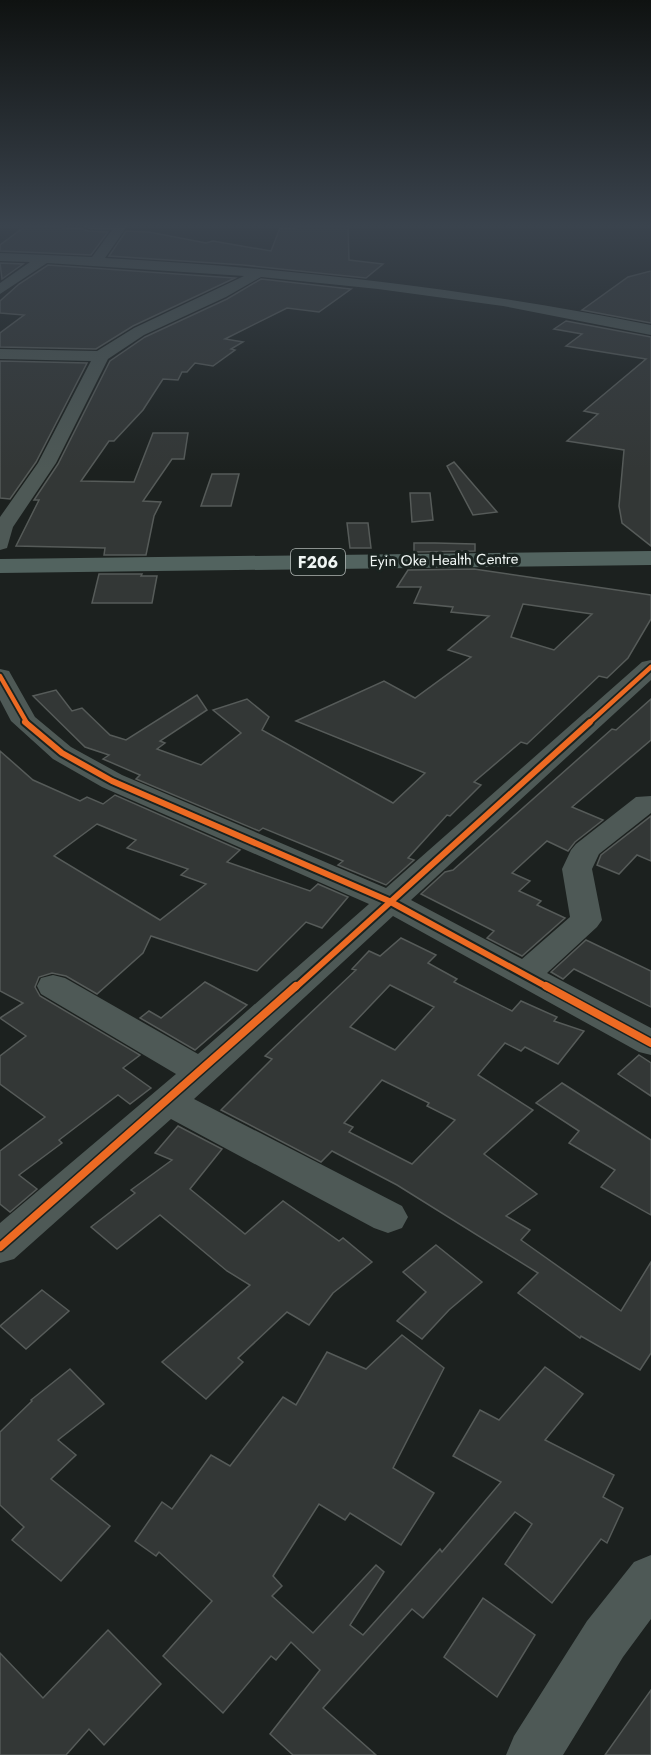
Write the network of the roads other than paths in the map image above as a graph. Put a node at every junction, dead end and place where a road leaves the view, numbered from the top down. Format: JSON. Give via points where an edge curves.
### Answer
{"nodes":[{"id":1,"x":186,"y":307,"type":"edge"},
{"id":2,"x":531,"y":307,"type":"edge"},
{"id":3,"x":651,"y":330,"type":"edge"},
{"id":4,"x":0,"y":354,"type":"edge"},
{"id":5,"x":101,"y":356,"type":"junction"},
{"id":6,"x":1,"y":532,"type":"edge"},
{"id":7,"x":643,"y":558,"type":"edge"},
{"id":8,"x":0,"y":566,"type":"edge"},
{"id":9,"x":651,"y":667,"type":"edge"},
{"id":10,"x":0,"y":676,"type":"edge"},
{"id":11,"x":12,"y":725,"type":"edge"},
{"id":12,"x":646,"y":803,"type":"dead end"},
{"id":13,"x":389,"y":901,"type":"junction"},
{"id":14,"x":525,"y":975,"type":"junction"},
{"id":15,"x":53,"y":986,"type":"dead end"},
{"id":16,"x":651,"y":1043,"type":"edge"},
{"id":17,"x":201,"y":1072,"type":"junction"},
{"id":18,"x":167,"y":1101,"type":"junction"},
{"id":19,"x":388,"y":1217,"type":"dead end"},
{"id":20,"x":0,"y":1247,"type":"edge"},
{"id":21,"x":651,"y":1579,"type":"edge"},
{"id":22,"x":533,"y":1755,"type":"edge"}],
"edges":[{"from":1,"to":5,"type":"street"},
{"from":2,"to":3,"type":"street"},
{"from":4,"to":5,"type":"street"},
{"from":5,"to":6,"type":"street","via":[[47,463]]},
{"from":7,"to":8,"type":"main road","name":"Eyin Oke Health Centre","number":"F206"},
{"from":9,"to":13,"type":"street"},
{"from":10,"to":11,"type":"street"},
{"from":11,"to":13,"type":"street","via":[[112,780]]},
{"from":12,"to":14,"type":"street","via":[[586,850],[577,869],[586,920]]},
{"from":13,"to":14,"type":"street"},
{"from":13,"to":17,"type":"street"},
{"from":14,"to":16,"type":"street"},
{"from":15,"to":17,"type":"street"},
{"from":17,"to":18,"type":"street"},
{"from":18,"to":19,"type":"street"},
{"from":18,"to":20,"type":"street"},
{"from":21,"to":22,"type":"street","via":[[605,1640]]}]}
